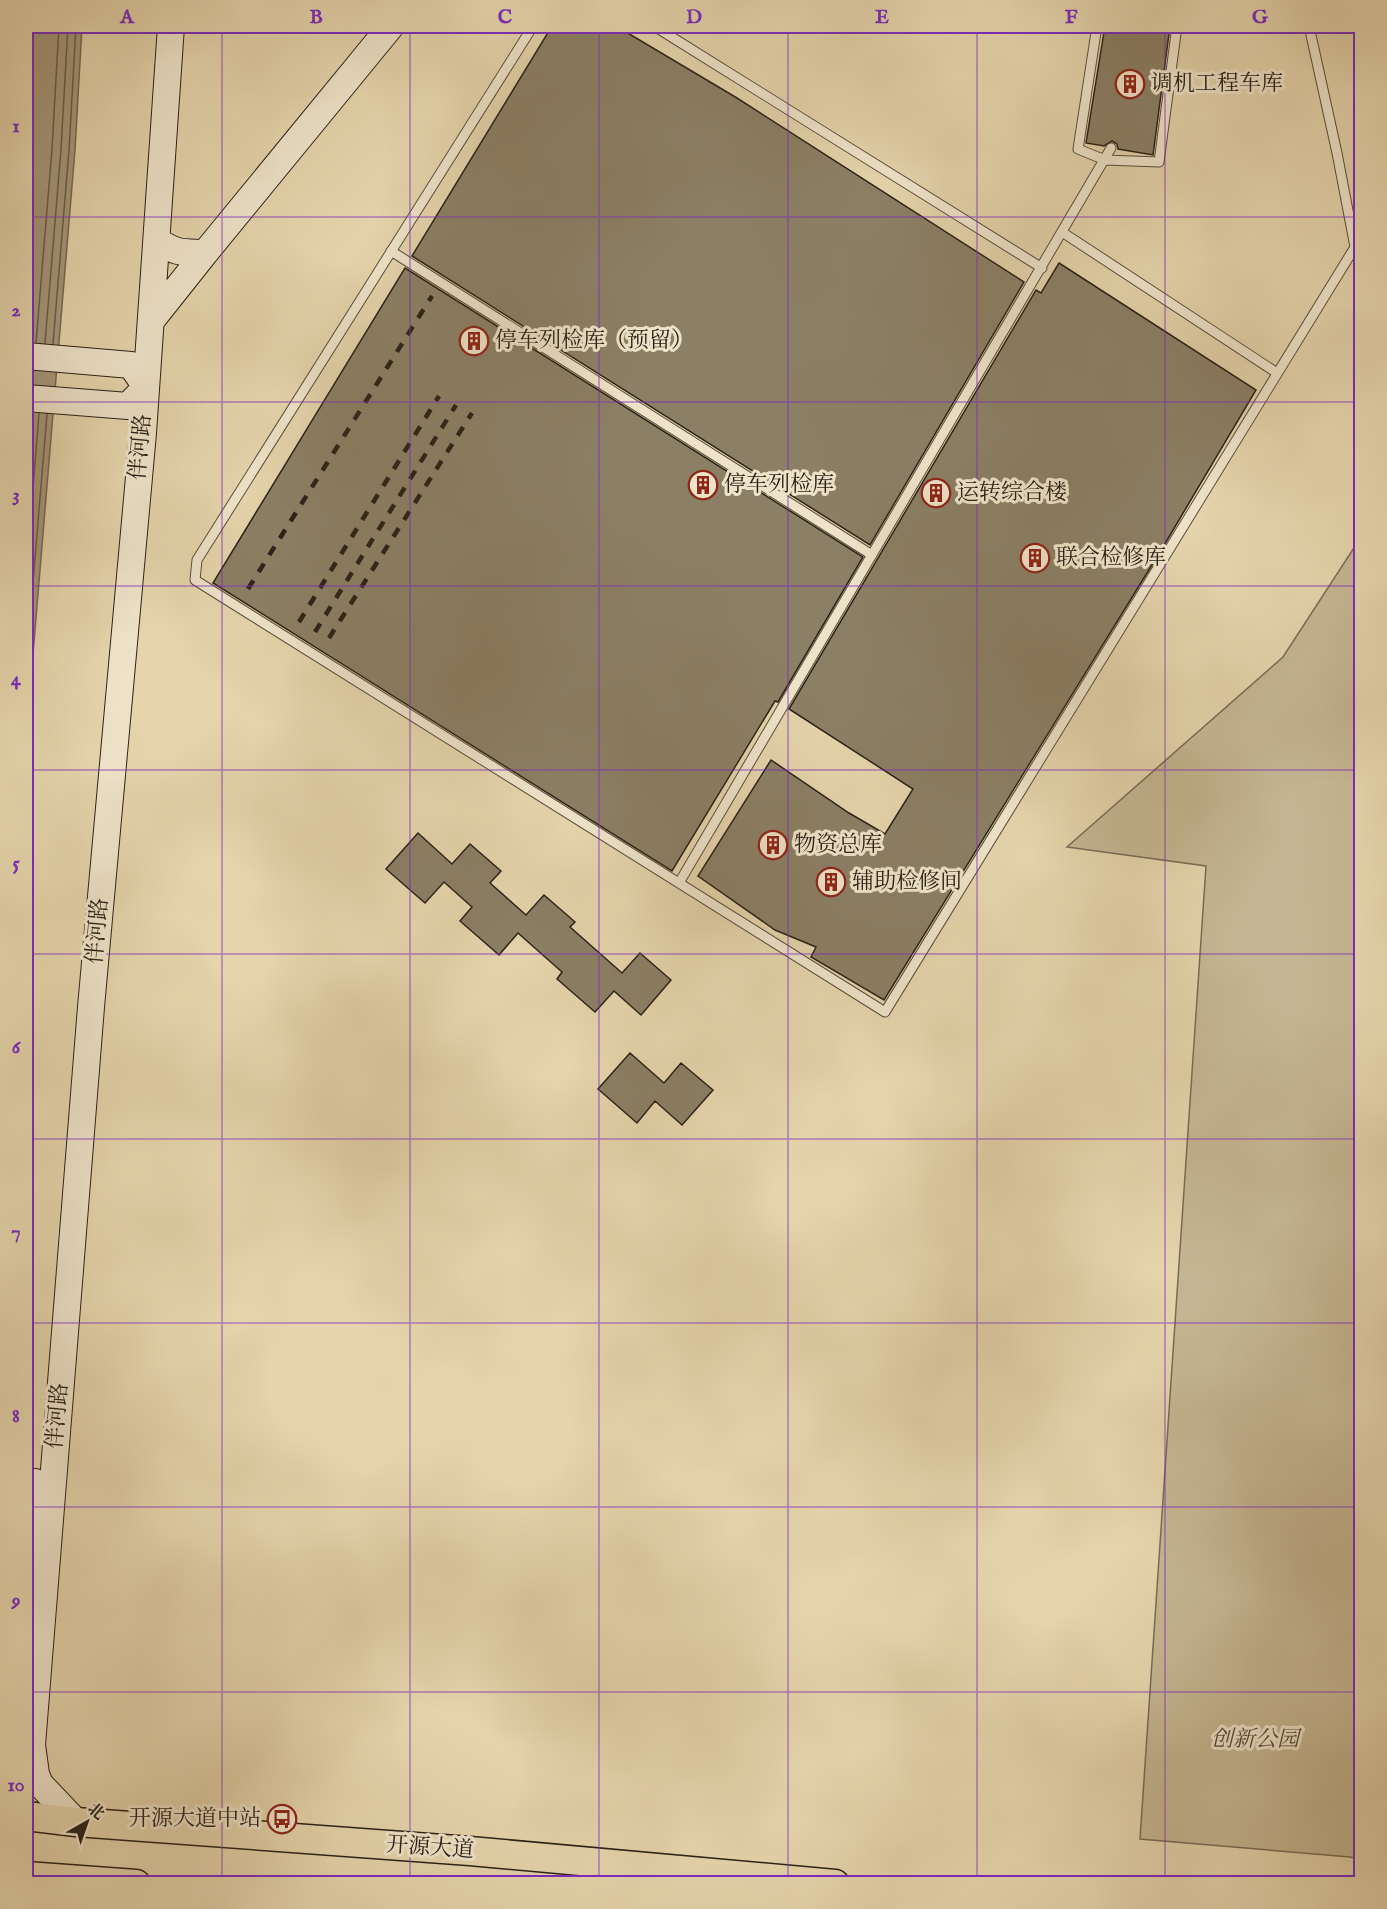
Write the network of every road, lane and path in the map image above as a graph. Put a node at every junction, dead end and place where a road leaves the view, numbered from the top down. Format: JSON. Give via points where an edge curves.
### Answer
{"nodes":[{"id":1,"x":155,"y":26,"type":"edge"},
{"id":2,"x":171,"y":26,"type":"edge"},
{"id":3,"x":391,"y":26,"type":"edge"},
{"id":4,"x":533,"y":26,"type":"edge"},
{"id":5,"x":654,"y":26,"type":"edge"},
{"id":6,"x":1097,"y":26,"type":"edge"},
{"id":7,"x":1177,"y":26,"type":"edge"},
{"id":8,"x":1309,"y":26,"type":"edge"},
{"id":9,"x":1111,"y":148,"type":"dead end"},
{"id":10,"x":1105,"y":160,"type":"junction"},
{"id":11,"x":1062,"y":232,"type":"junction"},
{"id":12,"x":157,"y":241,"type":"junction"},
{"id":13,"x":391,"y":251,"type":"junction"},
{"id":14,"x":205,"y":253,"type":"junction"},
{"id":15,"x":1042,"y":268,"type":"junction"},
{"id":16,"x":151,"y":321,"type":"junction"},
{"id":17,"x":26,"y":356,"type":"edge"},
{"id":18,"x":131,"y":365,"type":"junction"},
{"id":19,"x":1277,"y":373,"type":"junction"},
{"id":20,"x":146,"y":387,"type":"junction"},
{"id":21,"x":26,"y":398,"type":"edge"},
{"id":22,"x":128,"y":406,"type":"junction"},
{"id":23,"x":873,"y":555,"type":"junction"},
{"id":24,"x":679,"y":883,"type":"junction"},
{"id":25,"x":26,"y":1578,"type":"edge"},
{"id":26,"x":26,"y":1816,"type":"edge"},
{"id":27,"x":76,"y":1822,"type":"junction"},
{"id":28,"x":665,"y":1875,"type":"edge"},
{"id":29,"x":26,"y":1876,"type":"edge"},
{"id":30,"x":67,"y":1882,"type":"edge"},
{"id":31,"x":136,"y":1884,"type":"edge"},
{"id":32,"x":835,"y":1884,"type":"edge"}],
"edges":[{"from":1,"to":18,"type":"street","name":"伴河路"},
{"from":2,"to":12,"type":"street","name":"伴河路"},
{"from":3,"to":14,"type":"street"},
{"from":4,"to":13,"type":"lane"},
{"from":5,"to":15,"type":"lane"},
{"from":6,"to":10,"type":"lane","via":[[1078,149]]},
{"from":7,"to":10,"type":"lane","via":[[1159,162]]},
{"from":8,"to":19,"type":"lane","via":[[1355,247]]},
{"from":9,"to":10,"type":"lane"},
{"from":10,"to":11,"type":"lane"},
{"from":11,"to":15,"type":"lane"},
{"from":11,"to":19,"type":"lane"},
{"from":12,"to":14,"type":"street","via":[[174,252]]},
{"from":12,"to":16,"type":"street","name":"伴河路"},
{"from":13,"to":23,"type":"lane"},
{"from":13,"to":24,"type":"lane","via":[[197,560],[195,580]]},
{"from":14,"to":16,"type":"street"},
{"from":15,"to":23,"type":"lane"},
{"from":16,"to":20,"type":"street","name":"伴河路"},
{"from":17,"to":18,"type":"street"},
{"from":18,"to":20,"type":"street"},
{"from":18,"to":22,"type":"street","name":"伴河路"},
{"from":19,"to":24,"type":"lane","via":[[885,1012]]},
{"from":20,"to":22,"type":"street"},
{"from":20,"to":27,"type":"street","name":"伴河路","via":[[32,1745],[40,1784]]},
{"from":21,"to":22,"type":"street"},
{"from":22,"to":25,"type":"street","name":"伴河路"},
{"from":23,"to":24,"type":"lane"},
{"from":26,"to":27,"type":"main road","name":"开源大道"},
{"from":27,"to":28,"type":"main road","name":"开源大道","via":[[470,1851]]},
{"from":28,"to":32,"type":"main road","name":"开源大道"},
{"from":29,"to":30,"type":"main road"},
{"from":30,"to":31,"type":"main road"}]}
